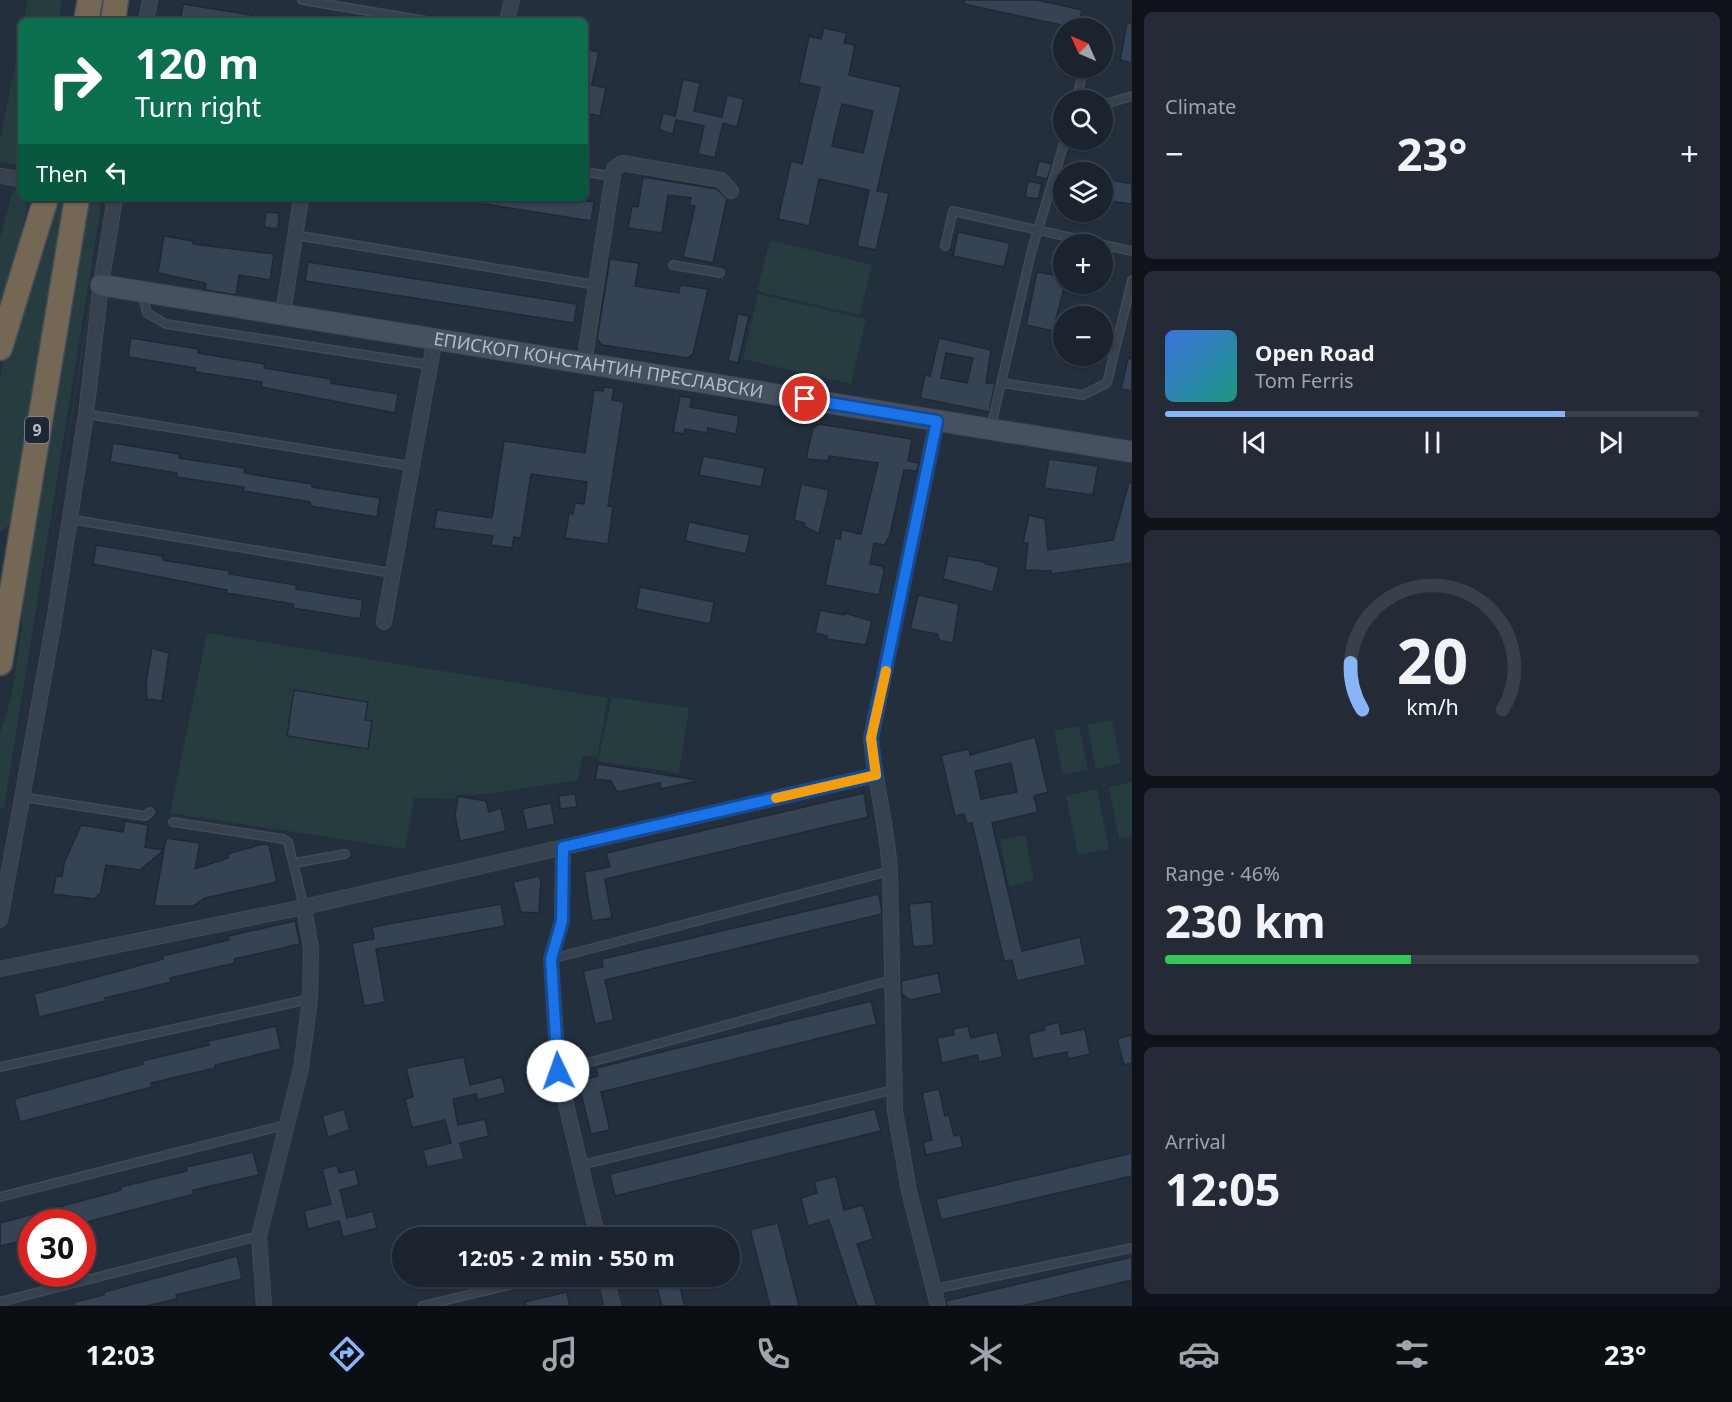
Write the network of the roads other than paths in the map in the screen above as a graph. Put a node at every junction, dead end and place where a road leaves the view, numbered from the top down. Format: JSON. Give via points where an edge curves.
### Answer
{"nodes":[{"id":1,"x":90,"y":0,"type":"edge"},
{"id":2,"x":116,"y":0,"type":"edge"},
{"id":3,"x":150,"y":0,"type":"edge"},
{"id":4,"x":302,"y":0,"type":"edge"},
{"id":5,"x":512,"y":0,"type":"edge"},
{"id":6,"x":87,"y":18,"type":"edge"},
{"id":7,"x":113,"y":18,"type":"edge"},
{"id":8,"x":147,"y":18,"type":"edge"},
{"id":9,"x":409,"y":18,"type":"edge"},
{"id":10,"x":508,"y":18,"type":"edge"},
{"id":11,"x":1132,"y":96,"type":"edge"},
{"id":12,"x":1113,"y":102,"type":"edge"},
{"id":13,"x":1062,"y":150,"type":"edge"},
{"id":14,"x":588,"y":172,"type":"edge"},
{"id":15,"x":0,"y":176,"type":"edge"},
{"id":16,"x":612,"y":176,"type":"junction"},
{"id":17,"x":18,"y":179,"type":"edge"},
{"id":18,"x":731,"y":191,"type":"dead end"},
{"id":19,"x":45,"y":201,"type":"edge"},
{"id":20,"x":76,"y":201,"type":"edge"},
{"id":21,"x":115,"y":201,"type":"edge"},
{"id":22,"x":301,"y":201,"type":"edge"},
{"id":23,"x":1038,"y":229,"type":"junction"},
{"id":24,"x":295,"y":235,"type":"junction"},
{"id":25,"x":945,"y":246,"type":"dead end"},
{"id":26,"x":1132,"y":251,"type":"edge"},
{"id":27,"x":673,"y":265,"type":"dead end"},
{"id":28,"x":720,"y":273,"type":"dead end"},
{"id":29,"x":1132,"y":280,"type":"edge"},
{"id":30,"x":101,"y":285,"type":"junction"},
{"id":31,"x":596,"y":285,"type":"junction"},
{"id":32,"x":142,"y":291,"type":"junction"},
{"id":33,"x":283,"y":314,"type":"junction"},
{"id":34,"x":435,"y":338,"type":"junction"},
{"id":35,"x":0,"y":348,"type":"edge"},
{"id":36,"x":584,"y":363,"type":"junction"},
{"id":37,"x":430,"y":365,"type":"junction"},
{"id":38,"x":1002,"y":383,"type":"junction"},
{"id":39,"x":86,"y":414,"type":"junction"},
{"id":40,"x":937,"y":421,"type":"junction"},
{"id":41,"x":990,"y":429,"type":"junction"},
{"id":42,"x":1132,"y":452,"type":"edge"},
{"id":43,"x":410,"y":466,"type":"junction"},
{"id":44,"x":68,"y":519,"type":"junction"},
{"id":45,"x":22,"y":526,"type":"junction"},
{"id":46,"x":0,"y":536,"type":"edge"},
{"id":47,"x":392,"y":573,"type":"junction"},
{"id":48,"x":6,"y":579,"type":"edge"},
{"id":49,"x":384,"y":622,"type":"dead end"},
{"id":50,"x":0,"y":663,"type":"edge"},
{"id":51,"x":876,"y":775,"type":"junction"},
{"id":52,"x":22,"y":797,"type":"junction"},
{"id":53,"x":150,"y":812,"type":"dead end"},
{"id":54,"x":173,"y":822,"type":"dead end"},
{"id":55,"x":563,"y":847,"type":"junction"},
{"id":56,"x":345,"y":854,"type":"dead end"},
{"id":57,"x":294,"y":863,"type":"junction"},
{"id":58,"x":890,"y":871,"type":"junction"},
{"id":59,"x":304,"y":907,"type":"junction"},
{"id":60,"x":0,"y":920,"type":"edge"},
{"id":61,"x":551,"y":959,"type":"junction"},
{"id":62,"x":0,"y":969,"type":"edge"},
{"id":63,"x":891,"y":980,"type":"junction"},
{"id":64,"x":310,"y":999,"type":"junction"},
{"id":65,"x":0,"y":1067,"type":"edge"},
{"id":66,"x":558,"y":1071,"type":"junction"},
{"id":67,"x":893,"y":1090,"type":"junction"},
{"id":68,"x":285,"y":1125,"type":"junction"},
{"id":69,"x":581,"y":1166,"type":"junction"},
{"id":70,"x":0,"y":1197,"type":"edge"},
{"id":71,"x":595,"y":1227,"type":"edge"},
{"id":72,"x":259,"y":1236,"type":"junction"},
{"id":73,"x":1132,"y":1248,"type":"edge"},
{"id":74,"x":501,"y":1287,"type":"edge"},
{"id":75,"x":609,"y":1287,"type":"edge"},
{"id":76,"x":934,"y":1290,"type":"junction"},
{"id":77,"x":0,"y":1302,"type":"edge"},
{"id":78,"x":264,"y":1306,"type":"edge"},
{"id":79,"x":422,"y":1306,"type":"edge"},
{"id":80,"x":613,"y":1306,"type":"edge"},
{"id":81,"x":938,"y":1306,"type":"edge"}],
"edges":[{"from":1,"to":6,"type":"highway"},
{"from":2,"to":7,"type":"highway"},
{"from":3,"to":8,"type":"street"},
{"from":4,"to":9,"type":"lane"},
{"from":5,"to":10,"type":"street"},
{"from":11,"to":12,"type":"lane"},
{"from":13,"to":23,"type":"lane"},
{"from":14,"to":16,"type":"lane"},
{"from":15,"to":17,"type":"street"},
{"from":16,"to":18,"type":"street","via":[[622,163],[721,180]]},
{"from":16,"to":31,"type":"street"},
{"from":19,"to":35,"type":"highway"},
{"from":20,"to":45,"type":"highway","number":"9"},
{"from":21,"to":30,"type":"street"},
{"from":22,"to":24,"type":"street"},
{"from":23,"to":25,"type":"lane","via":[[953,211]]},
{"from":23,"to":26,"type":"lane"},
{"from":23,"to":38,"type":"lane"},
{"from":24,"to":31,"type":"lane"},
{"from":24,"to":33,"type":"street"},
{"from":27,"to":28,"type":"lane"},
{"from":29,"to":38,"type":"lane","via":[[1107,383],[1083,395]]},
{"from":30,"to":32,"type":"street","name":"ЕПИСКОП КОНСТАНТИН ПРЕСЛАВСКИ"},
{"from":30,"to":39,"type":"street"},
{"from":31,"to":36,"type":"street"},
{"from":32,"to":33,"type":"street","name":"ЕПИСКОП КОНСТАНТИН ПРЕСЛАВСКИ"},
{"from":32,"to":37,"type":"lane","via":[[147,314],[166,324]]},
{"from":33,"to":34,"type":"street","name":"ЕПИСКОП КОНСТАНТИН ПРЕСЛАВСКИ"},
{"from":34,"to":36,"type":"street","name":"ЕПИСКОП КОНСТАНТИН ПРЕСЛАВСКИ"},
{"from":34,"to":37,"type":"street"},
{"from":36,"to":40,"type":"street","name":"ЕПИСКОП КОНСТАНТИН ПРЕСЛАВСКИ"},
{"from":37,"to":43,"type":"street"},
{"from":38,"to":41,"type":"lane"},
{"from":39,"to":43,"type":"lane"},
{"from":39,"to":44,"type":"street"},
{"from":40,"to":41,"type":"street","name":"ЕПИСКОП КОНСТАНТИН ПРЕСЛАВСКИ"},
{"from":40,"to":51,"type":"street","via":[[871,738]]},
{"from":41,"to":42,"type":"street","name":"ЕПИСКОП КОНСТАНТИН ПРЕСЛАВСКИ"},
{"from":43,"to":47,"type":"street"},
{"from":44,"to":47,"type":"lane"},
{"from":44,"to":52,"type":"street"},
{"from":45,"to":46,"type":"highway"},
{"from":45,"to":48,"type":"highway","number":"9"},
{"from":47,"to":49,"type":"street"},
{"from":48,"to":50,"type":"highway","number":"9"},
{"from":51,"to":55,"type":"street"},
{"from":51,"to":58,"type":"street"},
{"from":52,"to":53,"type":"lane","via":[[145,816]]},
{"from":52,"to":60,"type":"street"},
{"from":54,"to":57,"type":"lane","via":[[283,839],[288,842]]},
{"from":55,"to":59,"type":"street"},
{"from":55,"to":61,"type":"street","via":[[562,921]]},
{"from":56,"to":57,"type":"lane"},
{"from":57,"to":59,"type":"lane"},
{"from":58,"to":61,"type":"lane"},
{"from":58,"to":63,"type":"street"},
{"from":59,"to":62,"type":"street"},
{"from":59,"to":64,"type":"street","via":[[311,949]]},
{"from":61,"to":66,"type":"street"},
{"from":63,"to":66,"type":"lane"},
{"from":63,"to":67,"type":"street"},
{"from":64,"to":65,"type":"lane"},
{"from":64,"to":68,"type":"street","via":[[301,1068]]},
{"from":66,"to":69,"type":"street"},
{"from":67,"to":69,"type":"lane"},
{"from":67,"to":76,"type":"street","via":[[900,1150]]},
{"from":68,"to":70,"type":"lane"},
{"from":68,"to":72,"type":"street"},
{"from":69,"to":71,"type":"street"},
{"from":72,"to":77,"type":"lane"},
{"from":72,"to":78,"type":"street"},
{"from":73,"to":76,"type":"lane"},
{"from":74,"to":79,"type":"lane"},
{"from":75,"to":80,"type":"street"},
{"from":76,"to":81,"type":"street"}]}
